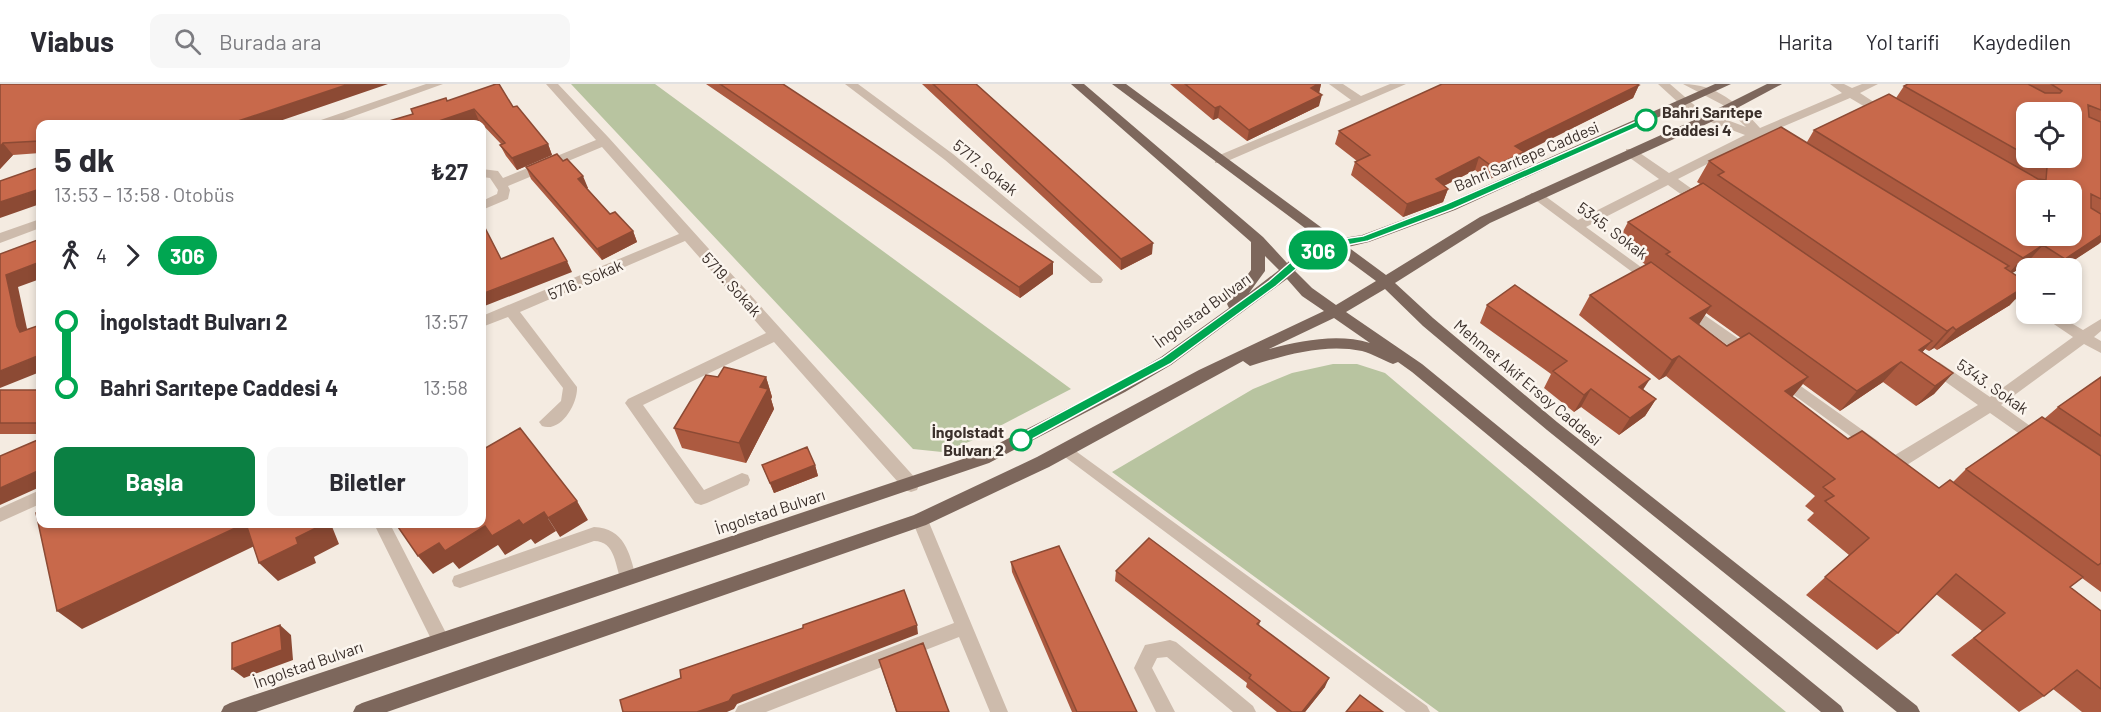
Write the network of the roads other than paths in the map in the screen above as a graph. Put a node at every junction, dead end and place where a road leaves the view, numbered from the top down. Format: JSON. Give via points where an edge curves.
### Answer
{"nodes":[{"id":1,"x":437,"y":84,"type":"edge"},
{"id":2,"x":552,"y":84,"type":"edge"},
{"id":3,"x":851,"y":84,"type":"edge"},
{"id":4,"x":1077,"y":84,"type":"edge"},
{"id":5,"x":1118,"y":84,"type":"edge"},
{"id":6,"x":1335,"y":84,"type":"edge"},
{"id":7,"x":1400,"y":84,"type":"edge"},
{"id":8,"x":1664,"y":84,"type":"edge"},
{"id":9,"x":1689,"y":84,"type":"edge"},
{"id":10,"x":1725,"y":84,"type":"edge"},
{"id":11,"x":1776,"y":84,"type":"edge"},
{"id":12,"x":1836,"y":84,"type":"edge"},
{"id":13,"x":1872,"y":84,"type":"edge"},
{"id":14,"x":1710,"y":91,"type":"junction"},
{"id":15,"x":1850,"y":92,"type":"junction"},
{"id":16,"x":1360,"y":101,"type":"junction"},
{"id":17,"x":1682,"y":103,"type":"junction"},
{"id":18,"x":1734,"y":105,"type":"junction"},
{"id":19,"x":1707,"y":118,"type":"junction"},
{"id":20,"x":334,"y":120,"type":"edge"},
{"id":21,"x":1899,"y":121,"type":"edge"},
{"id":22,"x":1758,"y":133,"type":"junction"},
{"id":23,"x":605,"y":141,"type":"junction"},
{"id":24,"x":1787,"y":151,"type":"edge"},
{"id":25,"x":1630,"y":152,"type":"junction"},
{"id":26,"x":1220,"y":160,"type":"junction"},
{"id":27,"x":486,"y":173,"type":"edge"},
{"id":28,"x":1667,"y":179,"type":"junction"},
{"id":29,"x":501,"y":184,"type":"junction"},
{"id":30,"x":1536,"y":196,"type":"junction"},
{"id":31,"x":486,"y":204,"type":"edge"},
{"id":32,"x":1716,"y":213,"type":"edge"},
{"id":33,"x":36,"y":225,"type":"edge"},
{"id":34,"x":1577,"y":226,"type":"junction"},
{"id":35,"x":688,"y":235,"type":"junction"},
{"id":36,"x":0,"y":238,"type":"edge"},
{"id":37,"x":1258,"y":240,"type":"junction"},
{"id":38,"x":1336,"y":244,"type":"junction"},
{"id":39,"x":1286,"y":272,"type":"junction"},
{"id":40,"x":1987,"y":276,"type":"edge"},
{"id":41,"x":1096,"y":280,"type":"dead end"},
{"id":42,"x":1385,"y":281,"type":"junction"},
{"id":43,"x":2016,"y":295,"type":"edge"},
{"id":44,"x":1334,"y":310,"type":"junction"},
{"id":45,"x":511,"y":311,"type":"junction"},
{"id":46,"x":486,"y":320,"type":"edge"},
{"id":47,"x":1218,"y":322,"type":"junction"},
{"id":48,"x":2062,"y":324,"type":"edge"},
{"id":49,"x":2101,"y":324,"type":"edge"},
{"id":50,"x":777,"y":334,"type":"junction"},
{"id":51,"x":2082,"y":336,"type":"junction"},
{"id":52,"x":2101,"y":348,"type":"edge"},
{"id":53,"x":1921,"y":357,"type":"edge"},
{"id":54,"x":1417,"y":368,"type":"junction"},
{"id":55,"x":1204,"y":374,"type":"junction"},
{"id":56,"x":1989,"y":406,"type":"junction"},
{"id":57,"x":547,"y":422,"type":"dead end"},
{"id":58,"x":1066,"y":450,"type":"junction"},
{"id":59,"x":2054,"y":451,"type":"edge"},
{"id":60,"x":741,"y":480,"type":"dead end"},
{"id":61,"x":910,"y":485,"type":"junction"},
{"id":62,"x":36,"y":499,"type":"edge"},
{"id":63,"x":0,"y":515,"type":"edge"},
{"id":64,"x":920,"y":520,"type":"junction"},
{"id":65,"x":384,"y":528,"type":"edge"},
{"id":66,"x":628,"y":578,"type":"junction"},
{"id":67,"x":460,"y":581,"type":"dead end"},
{"id":68,"x":964,"y":627,"type":"junction"},
{"id":69,"x":440,"y":639,"type":"junction"},
{"id":70,"x":230,"y":712,"type":"edge"},
{"id":71,"x":362,"y":712,"type":"edge"},
{"id":72,"x":744,"y":712,"type":"edge"},
{"id":73,"x":999,"y":712,"type":"edge"},
{"id":74,"x":1166,"y":712,"type":"edge"},
{"id":75,"x":1247,"y":712,"type":"edge"},
{"id":76,"x":1421,"y":712,"type":"edge"},
{"id":77,"x":1835,"y":712,"type":"edge"},
{"id":78,"x":1911,"y":712,"type":"edge"}],
"edges":[{"from":1,"to":20,"type":"street"},
{"from":2,"to":23,"type":"street","name":"5719. Sokak"},
{"from":3,"to":41,"type":"street","name":"5717. Sokak","via":[[949,157]]},
{"from":4,"to":37,"type":"main road"},
{"from":5,"to":26,"type":"main road","name":"Mehmet Akif Ersoy Caddesi"},
{"from":6,"to":16,"type":"street"},
{"from":7,"to":16,"type":"street"},
{"from":8,"to":17,"type":"street"},
{"from":9,"to":14,"type":"street"},
{"from":10,"to":14,"type":"main road","name":"Bahri Sarıtepe Caddesi"},
{"from":11,"to":18,"type":"main road"},
{"from":12,"to":15,"type":"street"},
{"from":13,"to":15,"type":"street"},
{"from":14,"to":17,"type":"main road","name":"Bahri Sarıtepe Caddesi"},
{"from":14,"to":18,"type":"street"},
{"from":15,"to":21,"type":"street"},
{"from":15,"to":22,"type":"street"},
{"from":16,"to":26,"type":"street"},
{"from":17,"to":19,"type":"street"},
{"from":17,"to":38,"type":"main road","name":"Bahri Sarıtepe Caddesi","via":[[1450,207],[1364,239]]},
{"from":18,"to":19,"type":"main road"},
{"from":18,"to":22,"type":"street"},
{"from":19,"to":22,"type":"street"},
{"from":19,"to":25,"type":"main road"},
{"from":22,"to":24,"type":"street"},
{"from":22,"to":28,"type":"street"},
{"from":23,"to":29,"type":"street"},
{"from":23,"to":35,"type":"street","name":"5719. Sokak"},
{"from":25,"to":28,"type":"street"},
{"from":25,"to":30,"type":"main road"},
{"from":26,"to":38,"type":"main road","name":"Mehmet Akif Ersoy Caddesi"},
{"from":27,"to":29,"type":"street","via":[[494,174]]},
{"from":28,"to":32,"type":"street"},
{"from":28,"to":34,"type":"street"},
{"from":29,"to":31,"type":"street","via":[[503,196]]},
{"from":30,"to":34,"type":"street","name":"5345. Sokak"},
{"from":30,"to":42,"type":"main road","via":[[1461,232]]},
{"from":33,"to":36,"type":"street"},
{"from":34,"to":56,"type":"street","name":"5345. Sokak","via":[[1900,466]]},
{"from":35,"to":45,"type":"street","name":"5716. Sokak"},
{"from":35,"to":50,"type":"street","name":"5719. Sokak"},
{"from":37,"to":39,"type":"main road"},
{"from":37,"to":47,"type":"main road","via":[[1258,271]]},
{"from":38,"to":39,"type":"main road","name":"Bahri Sarıtepe Caddesi","via":[[1305,255]]},
{"from":38,"to":42,"type":"main road","name":"Mehmet Akif Ersoy Caddesi"},
{"from":39,"to":44,"type":"main road"},
{"from":39,"to":47,"type":"main road","name":"İngolstad Bulvarı"},
{"from":40,"to":43,"type":"street"},
{"from":42,"to":44,"type":"main road"},
{"from":42,"to":78,"type":"main road","name":"Mehmet Akif Ersoy Caddesi","via":[[1552,426]]},
{"from":44,"to":54,"type":"main road"},
{"from":44,"to":55,"type":"main road"},
{"from":45,"to":46,"type":"street","name":"5716. Sokak"},
{"from":45,"to":57,"type":"street","via":[[570,387],[571,397],[564,410]]},
{"from":47,"to":61,"type":"main road","name":"İngolstad Bulvarı","via":[[1166,361],[1120,388],[983,459]]},
{"from":48,"to":51,"type":"street"},
{"from":49,"to":51,"type":"street"},
{"from":50,"to":60,"type":"street","via":[[633,403],[701,498]]},
{"from":50,"to":61,"type":"street","name":"5719. Sokak"},
{"from":51,"to":52,"type":"street"},
{"from":51,"to":56,"type":"street"},
{"from":53,"to":56,"type":"street","name":"5343. Sokak"},
{"from":54,"to":55,"type":"main road","via":[[1362,346],[1317,346],[1284,349]]},
{"from":54,"to":77,"type":"main road"},
{"from":55,"to":58,"type":"main road"},
{"from":56,"to":59,"type":"street","name":"5343. Sokak"},
{"from":58,"to":64,"type":"main road"},
{"from":58,"to":76,"type":"street"},
{"from":61,"to":66,"type":"main road","name":"İngolstad Bulvarı"},
{"from":62,"to":63,"type":"street"},
{"from":64,"to":68,"type":"street"},
{"from":64,"to":71,"type":"main road"},
{"from":65,"to":69,"type":"street"},
{"from":66,"to":67,"type":"street","via":[[614,538],[605,533]]},
{"from":66,"to":69,"type":"main road","name":"İngolstad Bulvarı"},
{"from":68,"to":72,"type":"street"},
{"from":68,"to":73,"type":"street"},
{"from":69,"to":70,"type":"main road","name":"İngolstad Bulvarı"},
{"from":74,"to":75,"type":"street","via":[[1143,668],[1150,651],[1170,648]]}]}
